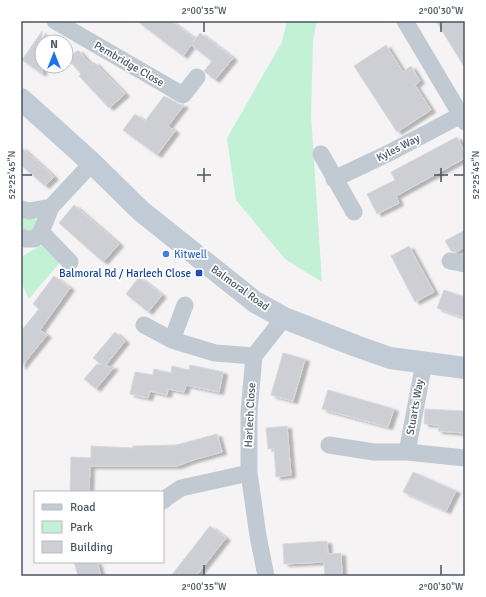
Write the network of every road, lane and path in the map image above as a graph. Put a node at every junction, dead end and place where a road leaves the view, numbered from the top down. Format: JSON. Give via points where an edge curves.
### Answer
{"nodes":[{"id":1,"x":55,"y":21,"type":"edge"},
{"id":2,"x":405,"y":21,"type":"edge"},
{"id":3,"x":197,"y":77,"type":"dead end"},
{"id":4,"x":21,"y":99,"type":"edge"},
{"id":5,"x":463,"y":118,"type":"edge"},
{"id":6,"x":321,"y":154,"type":"dead end"},
{"id":7,"x":92,"y":163,"type":"junction"},
{"id":8,"x":334,"y":179,"type":"junction"},
{"id":9,"x":50,"y":207,"type":"junction"},
{"id":10,"x":21,"y":209,"type":"edge"},
{"id":11,"x":354,"y":212,"type":"dead end"},
{"id":12,"x":41,"y":232,"type":"junction"},
{"id":13,"x":21,"y":237,"type":"edge"},
{"id":14,"x":70,"y":262,"type":"dead end"},
{"id":15,"x":185,"y":305,"type":"dead end"},
{"id":16,"x":284,"y":318,"type":"junction"},
{"id":17,"x":144,"y":325,"type":"dead end"},
{"id":18,"x":172,"y":340,"type":"junction"},
{"id":19,"x":254,"y":356,"type":"junction"},
{"id":20,"x":424,"y":363,"type":"junction"},
{"id":21,"x":465,"y":368,"type":"edge"},
{"id":22,"x":329,"y":445,"type":"dead end"},
{"id":23,"x":407,"y":452,"type":"junction"},
{"id":24,"x":465,"y":458,"type":"edge"},
{"id":25,"x":248,"y":473,"type":"junction"},
{"id":26,"x":164,"y":500,"type":"edge"},
{"id":27,"x":266,"y":576,"type":"edge"}],
"edges":[{"from":1,"to":3,"type":"street","name":"Pembridge Close","via":[[183,95]]},
{"from":2,"to":5,"type":"street","name":"Kyles Way"},
{"from":4,"to":7,"type":"street","name":"Balmoral Road"},
{"from":5,"to":8,"type":"street","name":"Kyles Way"},
{"from":6,"to":8,"type":"street"},
{"from":7,"to":9,"type":"street"},
{"from":7,"to":16,"type":"street","name":"Balmoral Road","via":[[164,230],[255,302]]},
{"from":8,"to":11,"type":"street"},
{"from":9,"to":10,"type":"street","via":[[29,211]]},
{"from":9,"to":12,"type":"street"},
{"from":12,"to":13,"type":"street","via":[[35,239]]},
{"from":12,"to":14,"type":"street"},
{"from":15,"to":18,"type":"street"},
{"from":16,"to":19,"type":"street"},
{"from":16,"to":20,"type":"street","name":"Balmoral Road","via":[[383,356]]},
{"from":17,"to":18,"type":"street"},
{"from":18,"to":19,"type":"street","via":[[215,353]]},
{"from":19,"to":25,"type":"street","name":"Harlech Close","via":[[248,412]]},
{"from":20,"to":21,"type":"street","name":"Balmoral Road"},
{"from":20,"to":23,"type":"street","name":"Stuarts Way"},
{"from":22,"to":23,"type":"street","name":"Stuarts Way","via":[[374,452]]},
{"from":23,"to":24,"type":"street","name":"Stuarts Way"},
{"from":25,"to":26,"type":"street","via":[[180,488]]},
{"from":25,"to":27,"type":"street","name":"Harlech Close"}]}
